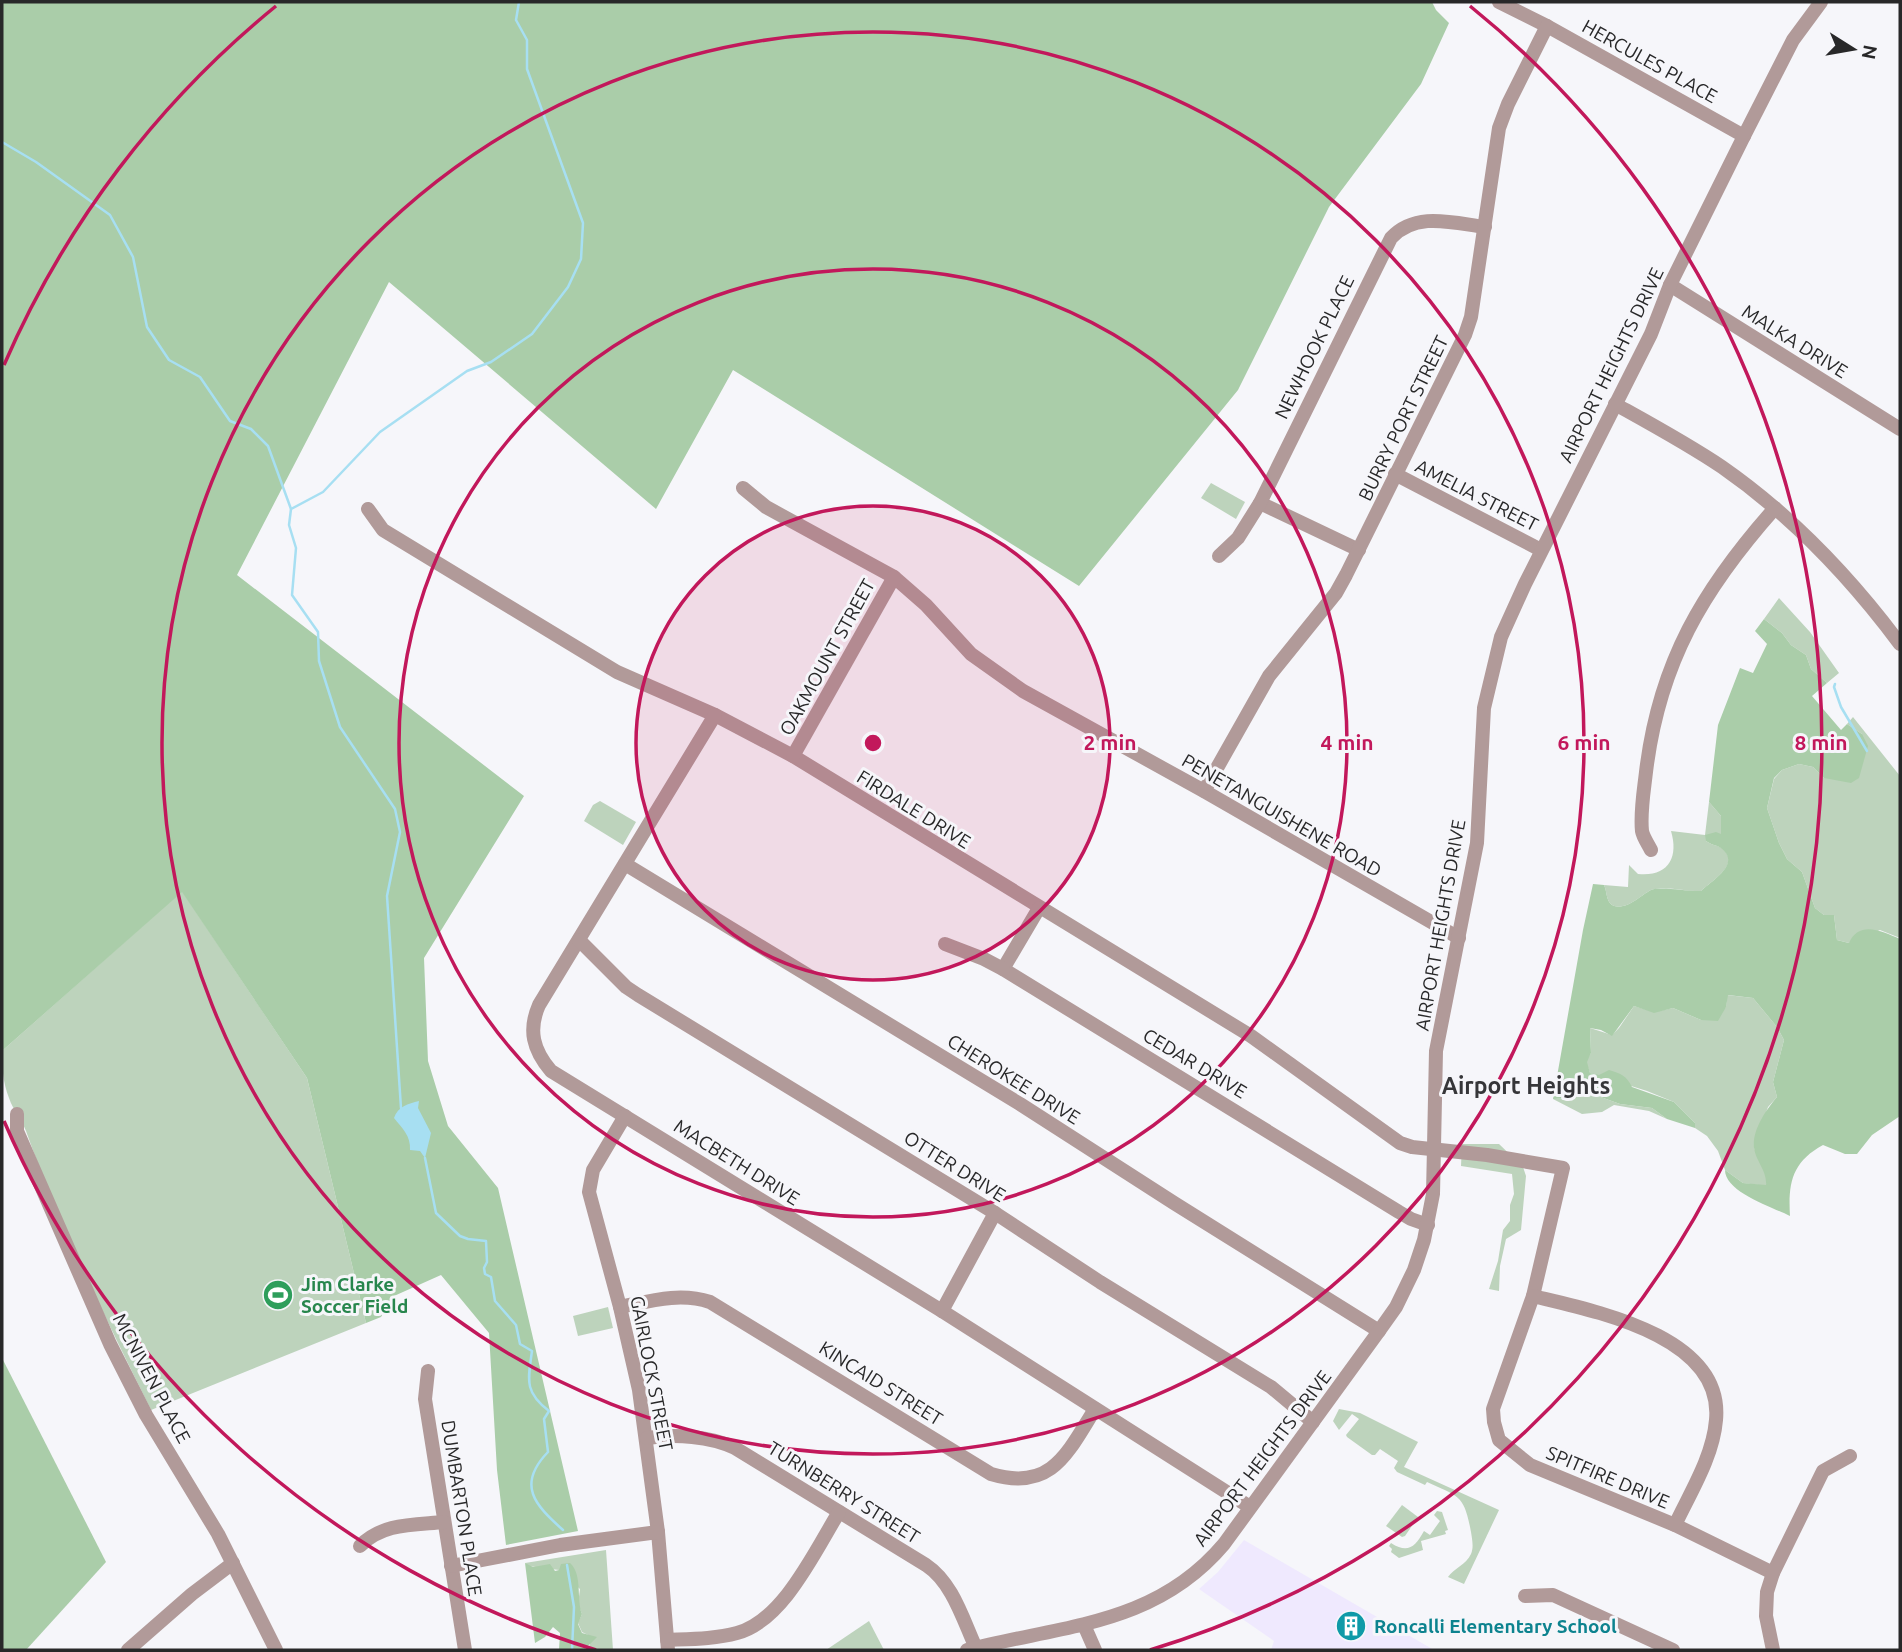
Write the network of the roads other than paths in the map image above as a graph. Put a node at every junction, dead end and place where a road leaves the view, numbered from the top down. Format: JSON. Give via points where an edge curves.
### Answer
{"nodes":[{"id":1,"x":1499,"y":2,"type":"edge"},
{"id":2,"x":1821,"y":2,"type":"edge"},
{"id":3,"x":1547,"y":26,"type":"junction"},
{"id":4,"x":1744,"y":136,"type":"junction"},
{"id":5,"x":1485,"y":227,"type":"junction"},
{"id":6,"x":1670,"y":285,"type":"junction"},
{"id":7,"x":1615,"y":404,"type":"junction"},
{"id":8,"x":1900,"y":429,"type":"edge"},
{"id":9,"x":1395,"y":474,"type":"junction"},
{"id":10,"x":743,"y":488,"type":"dead end"},
{"id":11,"x":1260,"y":503,"type":"junction"},
{"id":12,"x":1775,"y":508,"type":"junction"},
{"id":13,"x":368,"y":509,"type":"dead end"},
{"id":14,"x":1359,"y":550,"type":"junction"},
{"id":15,"x":1541,"y":550,"type":"junction"},
{"id":16,"x":1219,"y":556,"type":"dead end"},
{"id":17,"x":894,"y":577,"type":"junction"},
{"id":18,"x":1899,"y":639,"type":"edge"},
{"id":19,"x":715,"y":715,"type":"junction"},
{"id":20,"x":793,"y":756,"type":"junction"},
{"id":21,"x":1204,"y":791,"type":"junction"},
{"id":22,"x":1651,"y":850,"type":"dead end"},
{"id":23,"x":625,"y":864,"type":"junction"},
{"id":24,"x":1038,"y":908,"type":"junction"},
{"id":25,"x":1459,"y":938,"type":"junction"},
{"id":26,"x":579,"y":940,"type":"junction"},
{"id":27,"x":945,"y":944,"type":"dead end"},
{"id":28,"x":1003,"y":970,"type":"junction"},
{"id":29,"x":17,"y":1114,"type":"dead end"},
{"id":30,"x":625,"y":1116,"type":"junction"},
{"id":31,"x":1435,"y":1149,"type":"junction"},
{"id":32,"x":1563,"y":1168,"type":"joint"},
{"id":33,"x":995,"y":1213,"type":"junction"},
{"id":34,"x":1428,"y":1225,"type":"junction"},
{"id":35,"x":1533,"y":1296,"type":"junction"},
{"id":36,"x":620,"y":1307,"type":"junction"},
{"id":37,"x":942,"y":1311,"type":"junction"},
{"id":38,"x":1379,"y":1331,"type":"junction"},
{"id":39,"x":428,"y":1371,"type":"dead end"},
{"id":40,"x":1095,"y":1409,"type":"junction"},
{"id":41,"x":1313,"y":1422,"type":"junction"},
{"id":42,"x":647,"y":1438,"type":"junction"},
{"id":43,"x":1850,"y":1456,"type":"dead end"},
{"id":44,"x":1250,"y":1507,"type":"junction"},
{"id":45,"x":839,"y":1512,"type":"junction"},
{"id":46,"x":444,"y":1522,"type":"junction"},
{"id":47,"x":1675,"y":1525,"type":"junction"},
{"id":48,"x":658,"y":1532,"type":"junction"},
{"id":49,"x":360,"y":1546,"type":"dead end"},
{"id":50,"x":233,"y":1563,"type":"junction"},
{"id":51,"x":451,"y":1566,"type":"junction"},
{"id":52,"x":1773,"y":1573,"type":"junction"},
{"id":53,"x":1525,"y":1596,"type":"dead end"},
{"id":54,"x":1084,"y":1625,"type":"junction"},
{"id":55,"x":668,"y":1645,"type":"edge"},
{"id":56,"x":972,"y":1649,"type":"edge"},
{"id":57,"x":128,"y":1650,"type":"edge"},
{"id":58,"x":276,"y":1650,"type":"edge"},
{"id":59,"x":465,"y":1650,"type":"edge"},
{"id":60,"x":1095,"y":1650,"type":"edge"},
{"id":61,"x":1673,"y":1650,"type":"edge"},
{"id":62,"x":1773,"y":1650,"type":"edge"}],
"edges":[{"from":1,"to":3,"type":"street","name":"HERCULES PLACE"},
{"from":2,"to":4,"type":"street","name":"AIRPORT HEIGHTS DRIVE","via":[[1793,40]]},
{"from":3,"to":4,"type":"street","name":"HERCULES PLACE"},
{"from":3,"to":5,"type":"street","name":"BURRY PORT STREET","via":[[1501,120]]},
{"from":4,"to":6,"type":"street","name":"AIRPORT HEIGHTS DRIVE"},
{"from":5,"to":9,"type":"street","name":"BURRY PORT STREET","via":[[1470,323]]},
{"from":5,"to":11,"type":"street","name":"NEWHOOK PLACE","via":[[1422,221],[1405,226],[1391,238]]},
{"from":6,"to":7,"type":"street","name":"AIRPORT HEIGHTS DRIVE"},
{"from":6,"to":8,"type":"street","name":"MALKA DRIVE"},
{"from":7,"to":12,"type":"street","via":[[1713,461]]},
{"from":7,"to":15,"type":"street","name":"AIRPORT HEIGHTS DRIVE"},
{"from":9,"to":14,"type":"street","name":"BURRY PORT STREET"},
{"from":9,"to":15,"type":"street","name":"AMELIA STREET"},
{"from":10,"to":17,"type":"street","name":"PENETANGUISHENE ROAD","via":[[766,508]]},
{"from":11,"to":14,"type":"street"},
{"from":11,"to":16,"type":"street","name":"NEWHOOK PLACE","via":[[1238,538]]},
{"from":12,"to":18,"type":"street","via":[[1837,567]]},
{"from":12,"to":22,"type":"street","via":[[1708,593],[1665,686],[1644,788],[1642,833]]},
{"from":13,"to":19,"type":"street","name":"FIRDALE DRIVE","via":[[383,530],[617,672]]},
{"from":14,"to":21,"type":"street","name":"BURRY PORT STREET","via":[[1336,593],[1269,676]]},
{"from":15,"to":25,"type":"street","name":"AIRPORT HEIGHTS DRIVE","via":[[1501,637],[1484,708],[1477,844]]},
{"from":17,"to":20,"type":"street","name":"OAKMOUNT STREET"},
{"from":17,"to":21,"type":"street","name":"PENETANGUISHENE ROAD","via":[[971,654],[1006,680]]},
{"from":19,"to":20,"type":"street","name":"FIRDALE DRIVE"},
{"from":19,"to":23,"type":"street","name":"MACBETH DRIVE"},
{"from":20,"to":24,"type":"street","name":"FIRDALE DRIVE"},
{"from":21,"to":25,"type":"street","name":"PENETANGUISHENE ROAD"},
{"from":23,"to":26,"type":"street","name":"MACBETH DRIVE"},
{"from":23,"to":38,"type":"street","name":"CHEROKEE DRIVE","via":[[1020,1104]]},
{"from":24,"to":28,"type":"street"},
{"from":24,"to":31,"type":"street","name":"FIRDALE DRIVE","via":[[1251,1036],[1390,1137],[1412,1147]]},
{"from":25,"to":31,"type":"street","name":"AIRPORT HEIGHTS DRIVE","via":[[1435,1064]]},
{"from":26,"to":30,"type":"street","name":"MACBETH DRIVE","via":[[533,1018],[535,1046],[551,1071]]},
{"from":26,"to":33,"type":"street","name":"OTTER DRIVE","via":[[638,995]]},
{"from":27,"to":28,"type":"street","name":"CEDAR DRIVE"},
{"from":28,"to":34,"type":"street","name":"CEDAR DRIVE","via":[[1411,1220]]},
{"from":29,"to":50,"type":"street","name":"MCNIVEN PLACE","via":[[17,1132],[110,1344]]},
{"from":30,"to":36,"type":"street","name":"GAIRLOCK STREET","via":[[593,1170],[589,1192]]},
{"from":30,"to":37,"type":"street","name":"MACBETH DRIVE"},
{"from":31,"to":32,"type":"street","name":"FIRDALE DRIVE"},
{"from":31,"to":34,"type":"street","name":"AIRPORT HEIGHTS DRIVE"},
{"from":32,"to":35,"type":"street","name":"SPITFIRE DRIVE"},
{"from":33,"to":37,"type":"street"},
{"from":33,"to":41,"type":"street","name":"OTTER DRIVE","via":[[1271,1387]]},
{"from":34,"to":38,"type":"street","name":"AIRPORT HEIGHTS DRIVE","via":[[1406,1289]]},
{"from":35,"to":47,"type":"street","name":"SPITFIRE DRIVE","via":[[1493,1409],[1499,1440],[1530,1465]]},
{"from":35,"to":47,"type":"street","via":[[1597,1311],[1675,1344],[1706,1372],[1716,1403],[1713,1434]]},
{"from":36,"to":40,"type":"street","name":"KINCAID STREET","via":[[679,1296],[719,1306],[990,1474],[1006,1479],[1040,1476],[1051,1469]]},
{"from":36,"to":42,"type":"street","name":"GAIRLOCK STREET"},
{"from":37,"to":40,"type":"street","name":"MACBETH DRIVE"},
{"from":38,"to":41,"type":"street","name":"AIRPORT HEIGHTS DRIVE"},
{"from":39,"to":46,"type":"street","name":"DUMBARTON PLACE","via":[[425,1399]]},
{"from":40,"to":44,"type":"street","name":"MACBETH DRIVE"},
{"from":41,"to":44,"type":"street","name":"AIRPORT HEIGHTS DRIVE"},
{"from":42,"to":45,"type":"street","name":"TURNBERRY STREET","via":[[671,1436],[728,1444]]},
{"from":42,"to":48,"type":"street","name":"GAIRLOCK STREET"},
{"from":43,"to":52,"type":"street","via":[[1822,1471]]},
{"from":44,"to":54,"type":"street","name":"AIRPORT HEIGHTS DRIVE","via":[[1215,1555],[1188,1581],[1150,1603]]},
{"from":45,"to":55,"type":"street","via":[[784,1600],[753,1627]]},
{"from":45,"to":56,"type":"street","name":"TURNBERRY STREET","via":[[938,1574]]},
{"from":46,"to":49,"type":"street","via":[[388,1528]]},
{"from":46,"to":51,"type":"street","name":"DUMBARTON PLACE"},
{"from":47,"to":52,"type":"street","name":"SPITFIRE DRIVE"},
{"from":48,"to":51,"type":"street"},
{"from":48,"to":55,"type":"street","name":"GAIRLOCK STREET"},
{"from":50,"to":57,"type":"street"},
{"from":50,"to":58,"type":"street","name":"MCNIVEN PLACE"},
{"from":51,"to":59,"type":"street","name":"DUMBARTON PLACE"},
{"from":52,"to":62,"type":"street","via":[[1766,1616]]},
{"from":53,"to":61,"type":"street","via":[[1553,1595]]},
{"from":54,"to":56,"type":"street","name":"AIRPORT HEIGHTS DRIVE"},
{"from":54,"to":60,"type":"street"}]}
